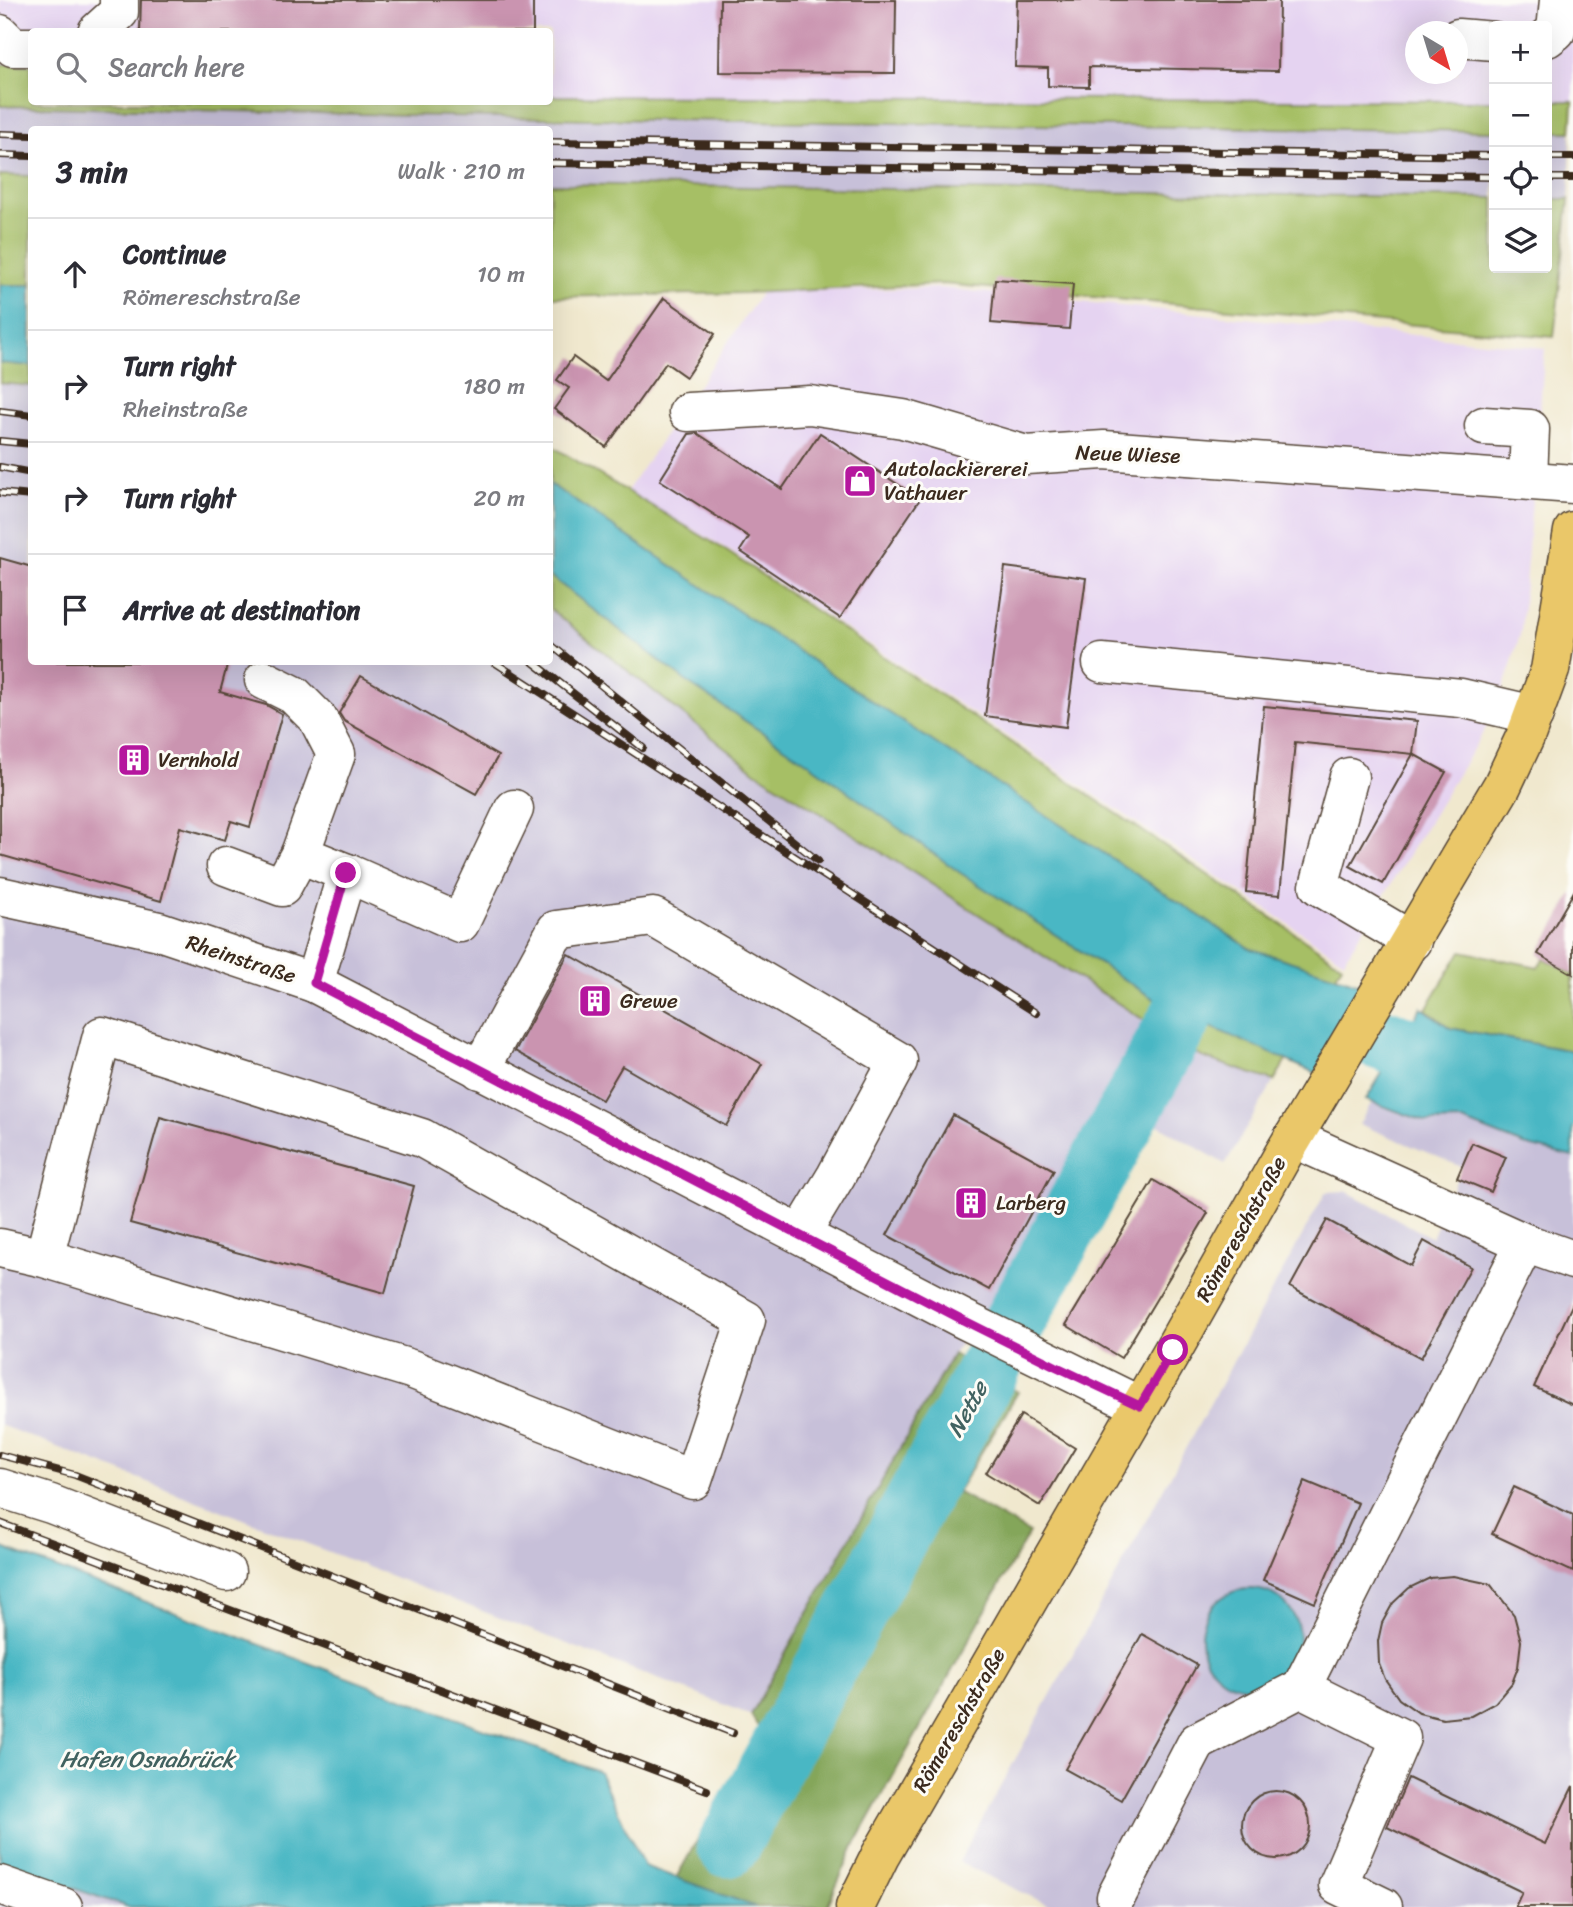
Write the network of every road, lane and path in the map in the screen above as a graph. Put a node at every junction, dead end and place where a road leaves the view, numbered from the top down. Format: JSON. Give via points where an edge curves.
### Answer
{"nodes":[{"id":1,"x":119,"y":0,"type":"edge"},
{"id":2,"x":1559,"y":0,"type":"edge"},
{"id":3,"x":101,"y":28,"type":"edge"},
{"id":4,"x":0,"y":34,"type":"edge"},
{"id":5,"x":1552,"y":34,"type":"edge"},
{"id":6,"x":1468,"y":39,"type":"edge"},
{"id":7,"x":1489,"y":41,"type":"edge"},
{"id":8,"x":28,"y":47,"type":"edge"},
{"id":9,"x":688,"y":412,"type":"dead end"},
{"id":10,"x":1484,"y":426,"type":"dead end"},
{"id":11,"x":1528,"y":479,"type":"junction"},
{"id":12,"x":1573,"y":484,"type":"edge"},
{"id":13,"x":1573,"y":531,"type":"edge"},
{"id":14,"x":1102,"y":663,"type":"dead end"},
{"id":15,"x":264,"y":680,"type":"dead end"},
{"id":16,"x":1534,"y":715,"type":"junction"},
{"id":17,"x":1349,"y":777,"type":"dead end"},
{"id":18,"x":513,"y":809,"type":"dead end"},
{"id":19,"x":300,"y":854,"type":"junction"},
{"id":20,"x":226,"y":866,"type":"dead end"},
{"id":21,"x":346,"y":873,"type":"junction"},
{"id":22,"x":0,"y":897,"type":"edge"},
{"id":23,"x":1412,"y":940,"type":"junction"},
{"id":24,"x":314,"y":983,"type":"junction"},
{"id":25,"x":480,"y":1070,"type":"junction"},
{"id":26,"x":1293,"y":1138,"type":"junction"},
{"id":27,"x":801,"y":1234,"type":"junction"},
{"id":28,"x":1525,"y":1243,"type":"junction"},
{"id":29,"x":0,"y":1248,"type":"edge"},
{"id":30,"x":44,"y":1258,"type":"junction"},
{"id":31,"x":1573,"y":1260,"type":"edge"},
{"id":32,"x":1140,"y":1406,"type":"junction"},
{"id":33,"x":0,"y":1488,"type":"edge"},
{"id":34,"x":226,"y":1572,"type":"dead end"},
{"id":35,"x":1301,"y":1688,"type":"junction"},
{"id":36,"x":0,"y":1885,"type":"edge"},
{"id":37,"x":1116,"y":1897,"type":"dead end"},
{"id":38,"x":63,"y":1907,"type":"edge"},
{"id":39,"x":855,"y":1907,"type":"edge"},
{"id":40,"x":1383,"y":1907,"type":"edge"}],
"edges":[{"from":1,"to":3,"type":"street","via":[[119,12]]},
{"from":2,"to":5,"type":"street"},
{"from":4,"to":8,"type":"street","via":[[13,47]]},
{"from":6,"to":7,"type":"street"},
{"from":9,"to":11,"type":"street","name":"Neue Wiese","via":[[810,405],[902,419],[1026,455],[1104,450]]},
{"from":10,"to":11,"type":"street","via":[[1530,429]]},
{"from":11,"to":12,"type":"street","name":"Neue Wiese"},
{"from":13,"to":16,"type":"main road","name":"Römereschstraße","via":[[1550,670]]},
{"from":14,"to":16,"type":"street","via":[[1461,698]]},
{"from":15,"to":19,"type":"street","via":[[294,695],[318,719],[335,754]]},
{"from":16,"to":23,"type":"main road","name":"Römereschstraße","via":[[1502,786]]},
{"from":17,"to":23,"type":"street","via":[[1319,886]]},
{"from":18,"to":21,"type":"street","via":[[460,923]]},
{"from":19,"to":20,"type":"street","via":[[282,887]]},
{"from":19,"to":21,"type":"street"},
{"from":21,"to":24,"type":"street"},
{"from":22,"to":24,"type":"street","name":"Rheinstraße","via":[[159,931]]},
{"from":23,"to":26,"type":"main road","name":"Römereschstraße"},
{"from":24,"to":25,"type":"street","name":"Rheinstraße"},
{"from":25,"to":27,"type":"street","name":"Rheinstraße"},
{"from":25,"to":27,"type":"street","via":[[556,930],[653,917],[898,1061]]},
{"from":26,"to":28,"type":"street"},
{"from":26,"to":32,"type":"main road","name":"Römereschstraße"},
{"from":27,"to":32,"type":"street","name":"Rheinstraße"},
{"from":28,"to":31,"type":"street"},
{"from":28,"to":35,"type":"street"},
{"from":29,"to":30,"type":"street"},
{"from":30,"to":30,"type":"street","via":[[411,1369],[693,1480],[746,1320],[422,1139],[102,1036]]},
{"from":32,"to":39,"type":"main road","name":"Römereschstraße"},
{"from":33,"to":34,"type":"street"},
{"from":35,"to":37,"type":"street","via":[[1198,1742]]},
{"from":35,"to":40,"type":"street","via":[[1401,1738],[1338,1885]]},
{"from":36,"to":38,"type":"street"}]}
